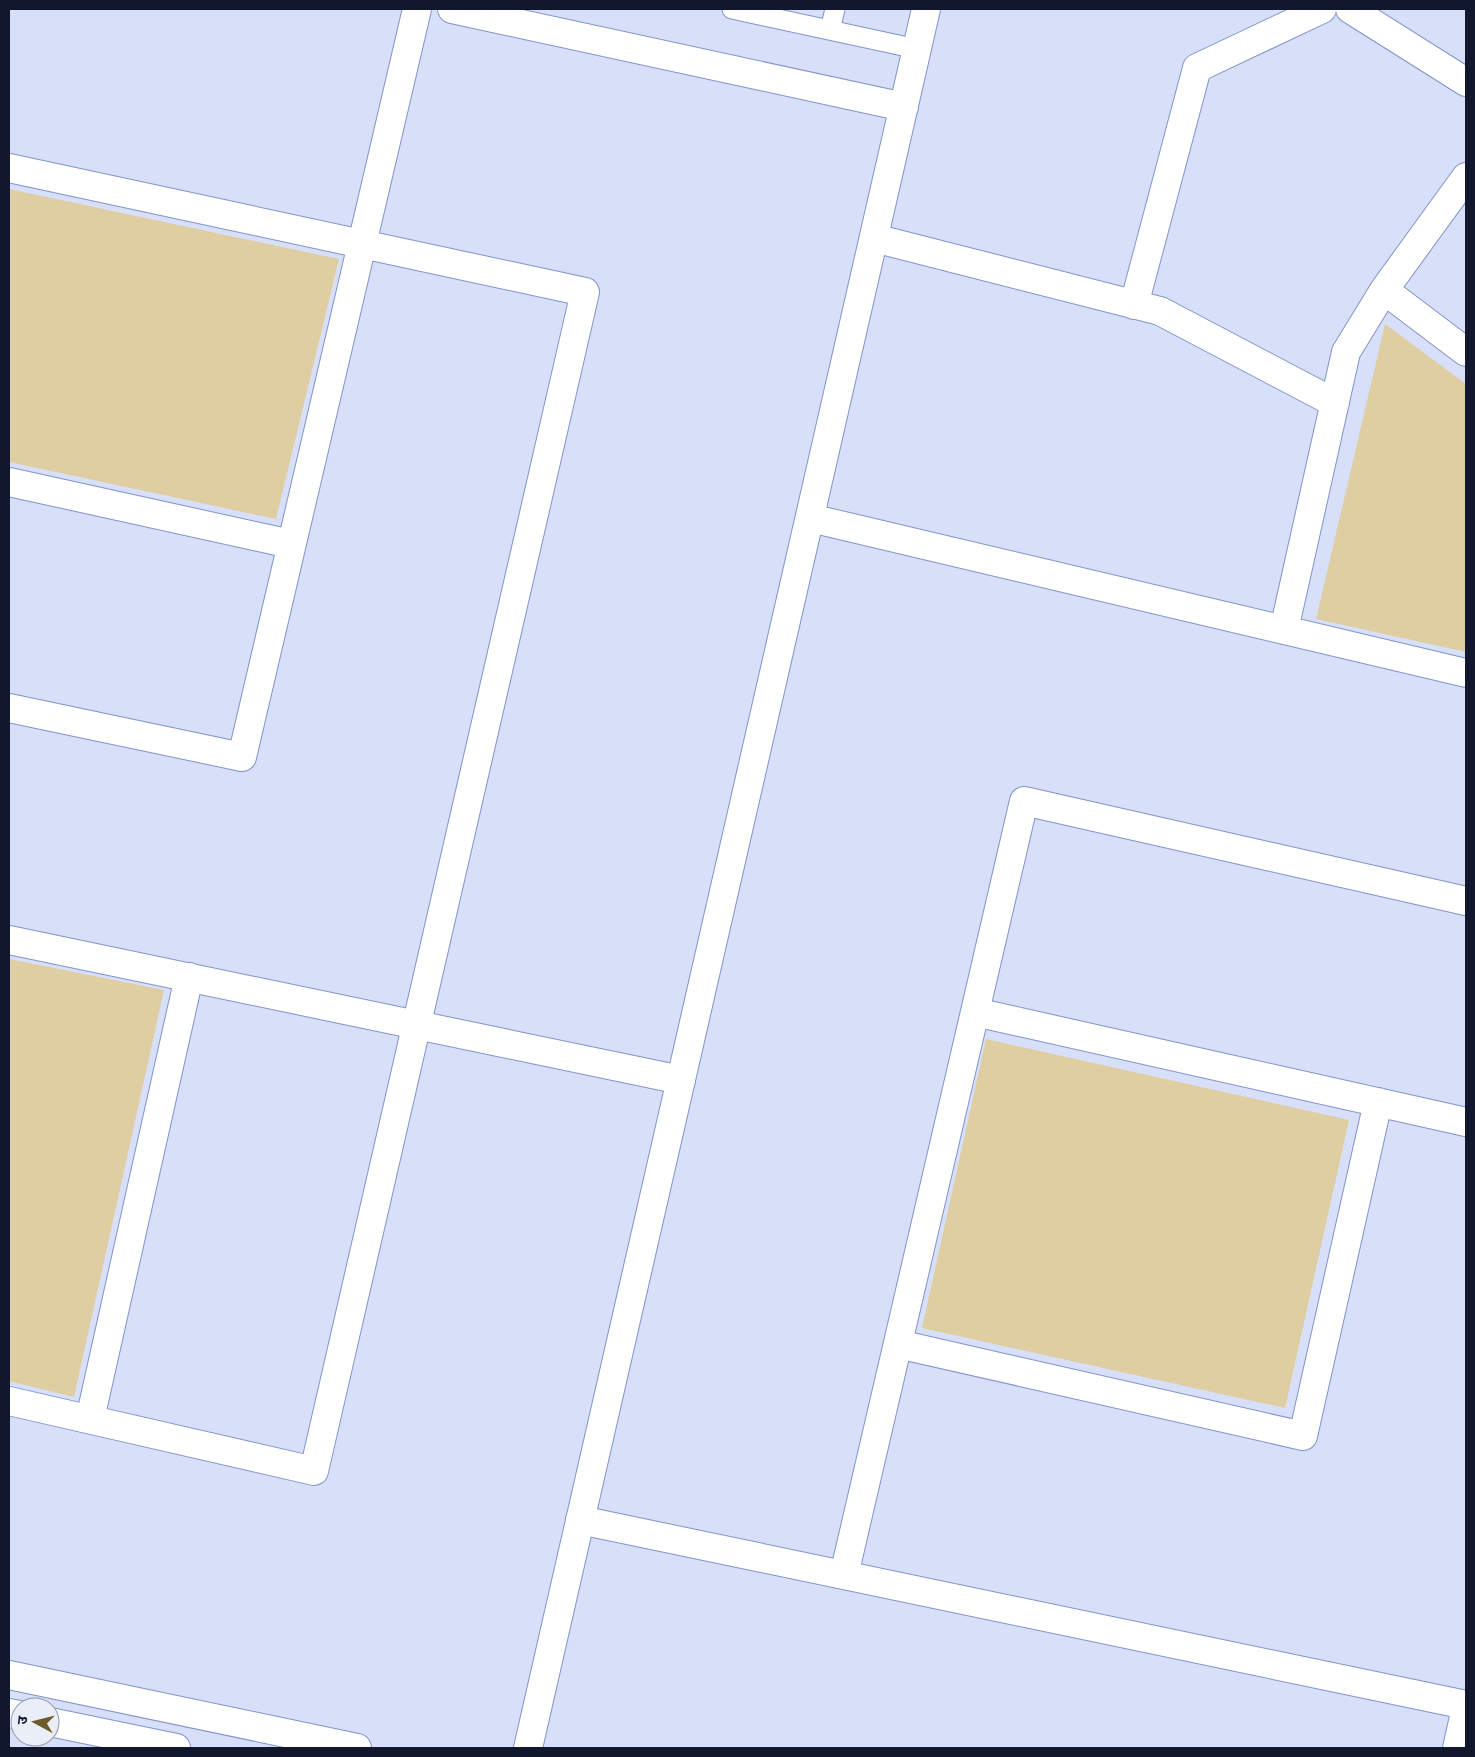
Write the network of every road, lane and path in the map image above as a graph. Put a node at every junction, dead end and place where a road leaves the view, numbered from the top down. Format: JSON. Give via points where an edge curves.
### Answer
{"nodes":[{"id":1,"x":417,"y":9,"type":"edge"},
{"id":2,"x":452,"y":9,"type":"edge"},
{"id":3,"x":732,"y":9,"type":"edge"},
{"id":4,"x":835,"y":9,"type":"edge"},
{"id":5,"x":926,"y":9,"type":"edge"},
{"id":6,"x":1322,"y":9,"type":"edge"},
{"id":7,"x":1350,"y":9,"type":"edge"},
{"id":8,"x":830,"y":30,"type":"junction"},
{"id":9,"x":917,"y":49,"type":"junction"},
{"id":10,"x":1466,"y":82,"type":"edge"},
{"id":11,"x":904,"y":107,"type":"junction"},
{"id":12,"x":9,"y":168,"type":"edge"},
{"id":13,"x":1466,"y":177,"type":"edge"},
{"id":14,"x":874,"y":238,"type":"junction"},
{"id":15,"x":362,"y":244,"type":"junction"},
{"id":16,"x":1384,"y":290,"type":"junction"},
{"id":17,"x":1134,"y":305,"type":"junction"},
{"id":18,"x":1466,"y":352,"type":"edge"},
{"id":19,"x":1335,"y":403,"type":"junction"},
{"id":20,"x":9,"y":482,"type":"edge"},
{"id":21,"x":810,"y":518,"type":"junction"},
{"id":22,"x":291,"y":544,"type":"junction"},
{"id":23,"x":1284,"y":630,"type":"junction"},
{"id":24,"x":1466,"y":673,"type":"edge"},
{"id":25,"x":9,"y":708,"type":"edge"},
{"id":26,"x":1466,"y":900,"type":"edge"},
{"id":27,"x":9,"y":940,"type":"edge"},
{"id":28,"x":189,"y":977,"type":"junction"},
{"id":29,"x":975,"y":1012,"type":"junction"},
{"id":30,"x":416,"y":1025,"type":"junction"},
{"id":31,"x":681,"y":1080,"type":"junction"},
{"id":32,"x":1378,"y":1102,"type":"junction"},
{"id":33,"x":1466,"y":1122,"type":"edge"},
{"id":34,"x":898,"y":1344,"type":"junction"},
{"id":35,"x":9,"y":1401,"type":"edge"},
{"id":36,"x":90,"y":1419,"type":"junction"},
{"id":37,"x":580,"y":1520,"type":"junction"},
{"id":38,"x":844,"y":1575,"type":"junction"},
{"id":39,"x":9,"y":1675,"type":"edge"},
{"id":40,"x":1466,"y":1707,"type":"edge"},
{"id":41,"x":60,"y":1724,"type":"edge"},
{"id":42,"x":176,"y":1748,"type":"edge"},
{"id":43,"x":357,"y":1748,"type":"edge"},
{"id":44,"x":528,"y":1748,"type":"edge"},
{"id":45,"x":1457,"y":1748,"type":"edge"}],
"edges":[{"from":1,"to":15,"type":"street"},
{"from":2,"to":11,"type":"street"},
{"from":3,"to":8,"type":"lane"},
{"from":4,"to":8,"type":"lane"},
{"from":5,"to":9,"type":"street"},
{"from":6,"to":17,"type":"street","via":[[1197,68]]},
{"from":7,"to":10,"type":"street"},
{"from":8,"to":9,"type":"lane"},
{"from":9,"to":11,"type":"street"},
{"from":11,"to":14,"type":"street"},
{"from":12,"to":15,"type":"street"},
{"from":13,"to":16,"type":"street"},
{"from":14,"to":17,"type":"street"},
{"from":14,"to":21,"type":"street"},
{"from":15,"to":22,"type":"street"},
{"from":15,"to":30,"type":"street","via":[[585,292]]},
{"from":16,"to":18,"type":"street"},
{"from":16,"to":19,"type":"street","via":[[1346,352]]},
{"from":17,"to":19,"type":"street","via":[[1160,311]]},
{"from":19,"to":23,"type":"street"},
{"from":20,"to":22,"type":"street"},
{"from":21,"to":23,"type":"street"},
{"from":21,"to":31,"type":"street"},
{"from":22,"to":25,"type":"street","via":[[242,757]]},
{"from":23,"to":24,"type":"street"},
{"from":26,"to":29,"type":"street","via":[[1024,801]]},
{"from":27,"to":28,"type":"street"},
{"from":28,"to":30,"type":"street"},
{"from":28,"to":36,"type":"street"},
{"from":29,"to":32,"type":"street"},
{"from":29,"to":34,"type":"street"},
{"from":30,"to":31,"type":"street"},
{"from":30,"to":36,"type":"street","via":[[314,1471]]},
{"from":31,"to":37,"type":"street"},
{"from":32,"to":33,"type":"street"},
{"from":32,"to":34,"type":"street","via":[[1302,1436]]},
{"from":34,"to":38,"type":"street"},
{"from":35,"to":36,"type":"street"},
{"from":37,"to":38,"type":"street"},
{"from":37,"to":44,"type":"street"},
{"from":38,"to":40,"type":"street"},
{"from":39,"to":43,"type":"street"},
{"from":40,"to":45,"type":"street"},
{"from":41,"to":42,"type":"street"}]}
